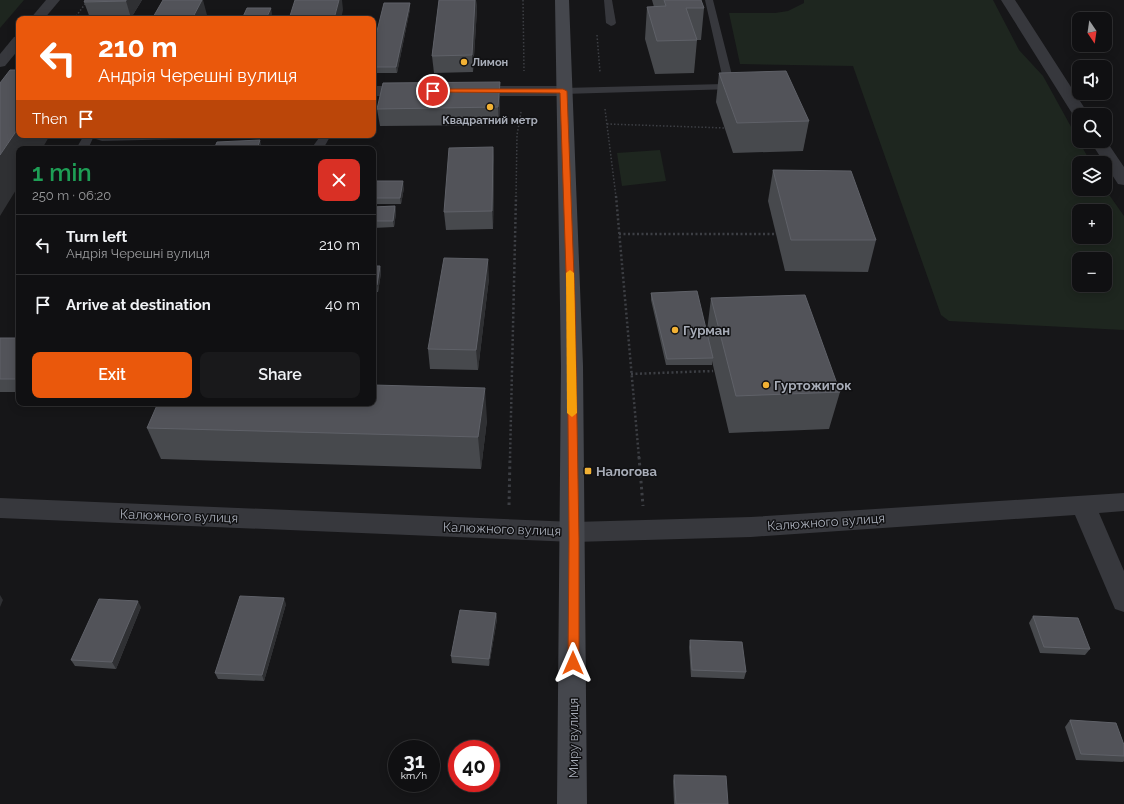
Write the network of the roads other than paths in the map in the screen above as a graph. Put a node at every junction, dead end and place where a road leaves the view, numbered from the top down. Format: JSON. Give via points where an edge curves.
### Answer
{"nodes":[{"id":1,"x":53,"y":0,"type":"edge"},
{"id":2,"x":562,"y":0,"type":"edge"},
{"id":3,"x":608,"y":0,"type":"edge"},
{"id":4,"x":709,"y":0,"type":"edge"},
{"id":5,"x":1008,"y":0,"type":"edge"},
{"id":6,"x":40,"y":16,"type":"edge"},
{"id":7,"x":611,"y":23,"type":"dead end"},
{"id":8,"x":16,"y":44,"type":"edge"},
{"id":9,"x":0,"y":63,"type":"edge"},
{"id":10,"x":376,"y":91,"type":"edge"},
{"id":11,"x":429,"y":91,"type":"edge"},
{"id":12,"x":452,"y":91,"type":"edge"},
{"id":13,"x":563,"y":91,"type":"junction"},
{"id":14,"x":1077,"y":108,"type":"edge"},
{"id":15,"x":1103,"y":148,"type":"edge"},
{"id":16,"x":1124,"y":180,"type":"edge"},
{"id":17,"x":1124,"y":502,"type":"edge"},
{"id":18,"x":1083,"y":505,"type":"junction"},
{"id":19,"x":0,"y":508,"type":"edge"},
{"id":20,"x":574,"y":532,"type":"junction"},
{"id":21,"x":1124,"y":601,"type":"edge"},
{"id":22,"x":572,"y":804,"type":"edge"}],
"edges":[{"from":1,"to":6,"type":"street"},
{"from":2,"to":13,"type":"street","name":"Миру вулиця"},
{"from":3,"to":7,"type":"lane"},
{"from":4,"to":13,"type":"lane","via":[[730,87]]},
{"from":5,"to":14,"type":"street"},
{"from":8,"to":9,"type":"street"},
{"from":10,"to":11,"type":"street"},
{"from":12,"to":13,"type":"street"},
{"from":13,"to":20,"type":"street","name":"Миру вулиця","via":[[571,302]]},
{"from":15,"to":16,"type":"street"},
{"from":17,"to":18,"type":"street","name":"Калюжного вулиця"},
{"from":18,"to":20,"type":"street","name":"Калюжного вулиця","via":[[751,527]]},
{"from":18,"to":21,"type":"street"},
{"from":19,"to":20,"type":"street","name":"Калюжного вулиця"},
{"from":20,"to":22,"type":"street","name":"Миру вулиця"}]}
